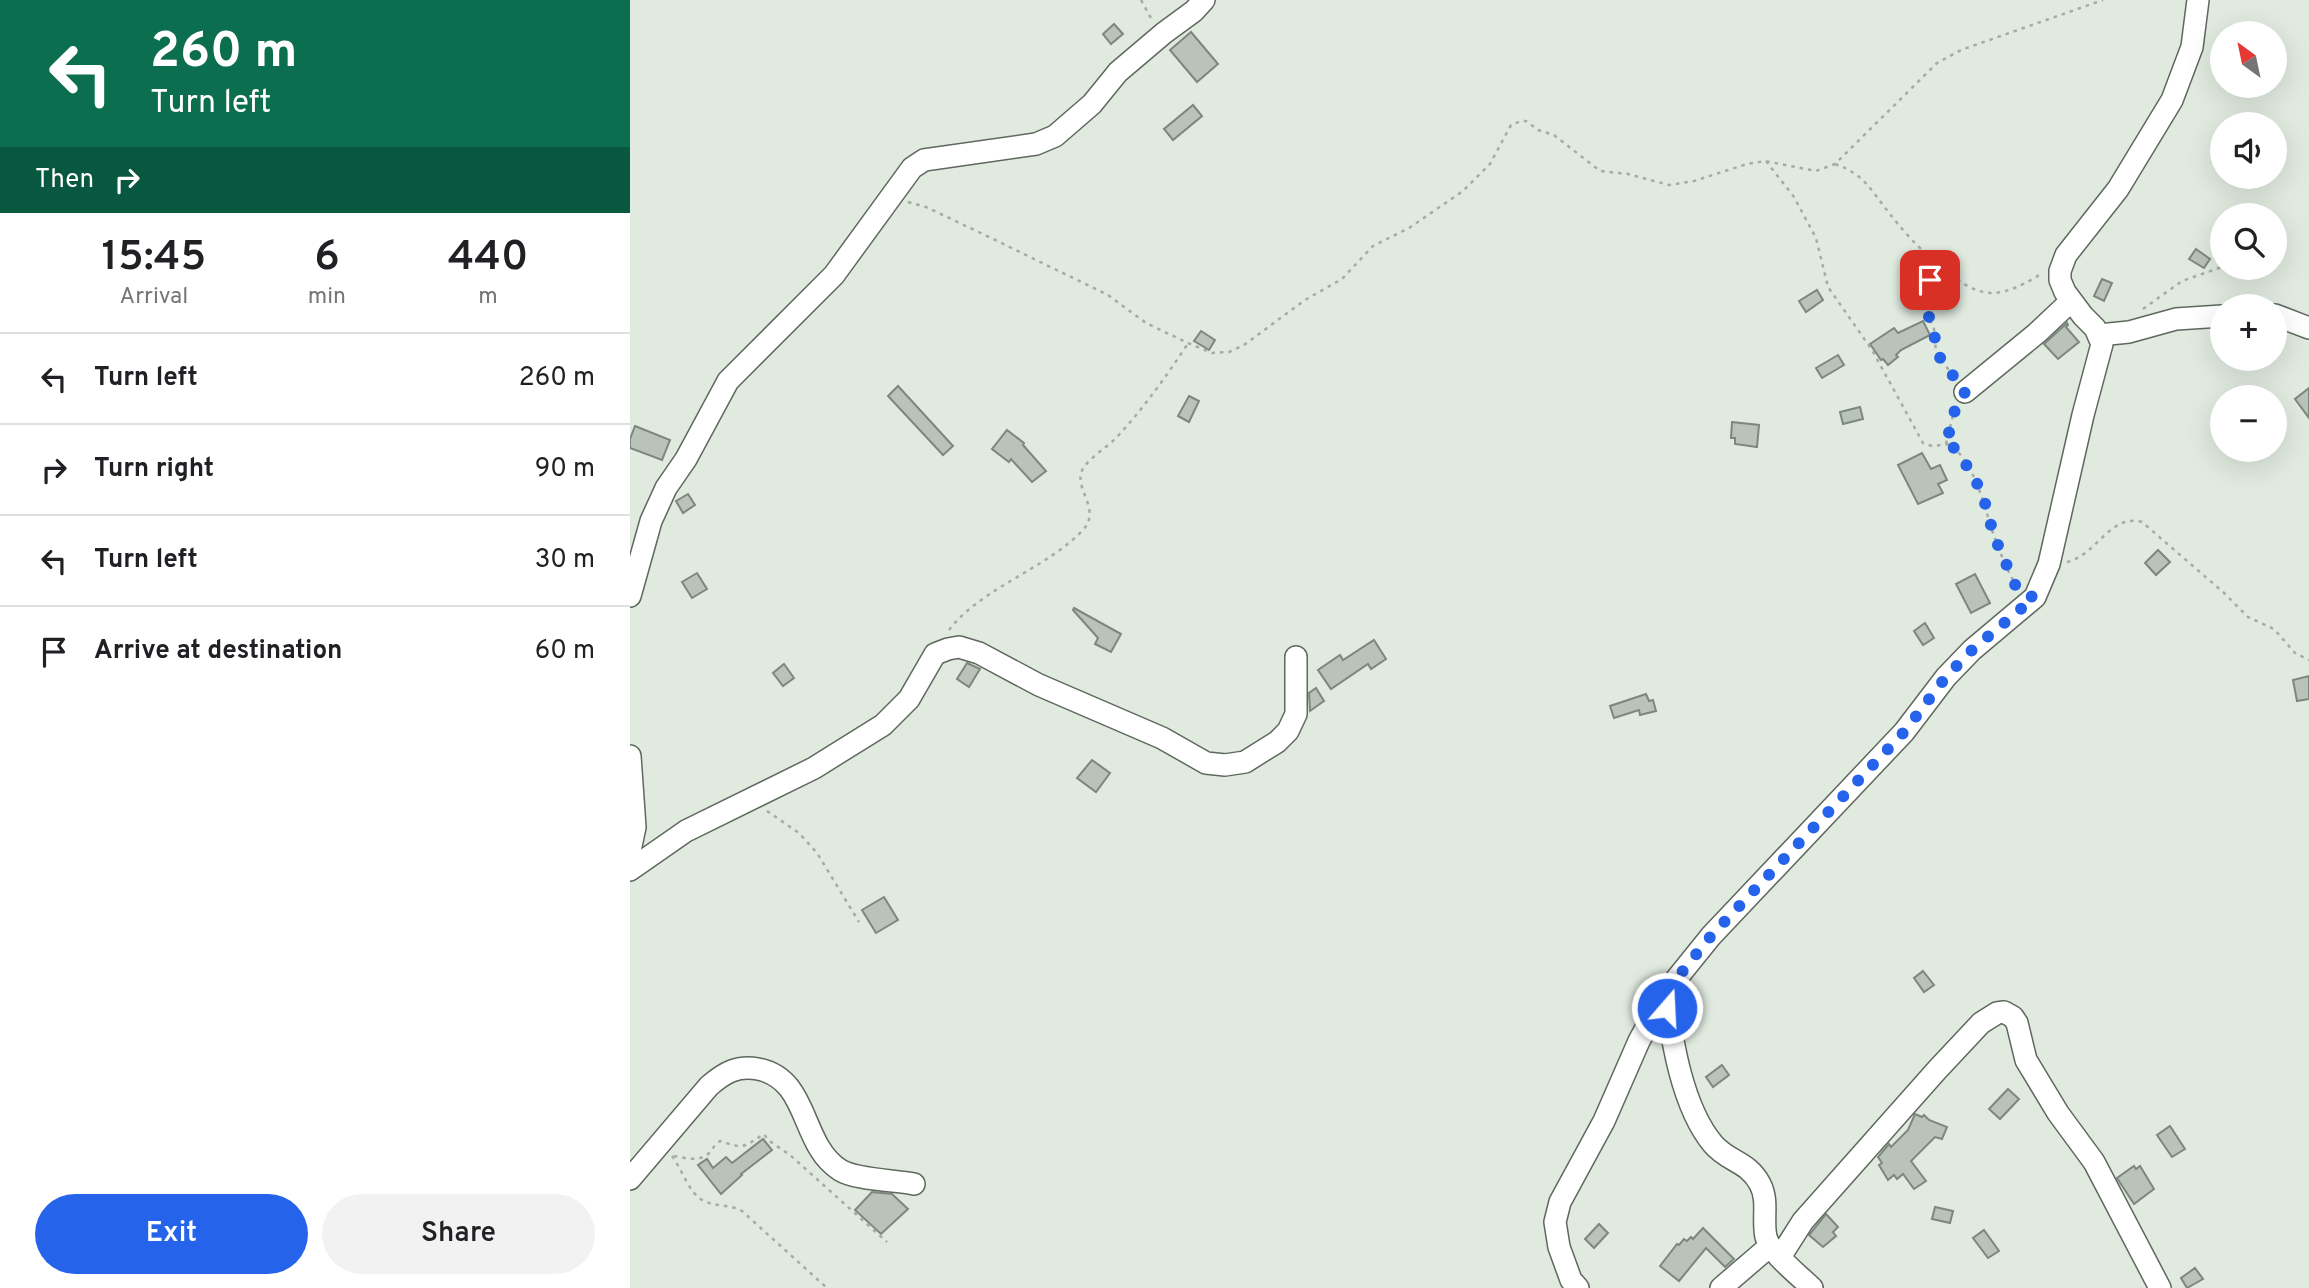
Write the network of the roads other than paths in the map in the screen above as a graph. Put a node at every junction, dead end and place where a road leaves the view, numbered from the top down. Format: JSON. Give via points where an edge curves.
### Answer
{"nodes":[{"id":1,"x":1204,"y":0,"type":"edge"},
{"id":2,"x":2198,"y":0,"type":"edge"},
{"id":3,"x":2070,"y":301,"type":"junction"},
{"id":4,"x":2210,"y":317,"type":"edge"},
{"id":5,"x":2287,"y":319,"type":"edge"},
{"id":6,"x":2309,"y":328,"type":"edge"},
{"id":7,"x":2099,"y":335,"type":"junction"},
{"id":8,"x":1965,"y":392,"type":"road end"},
{"id":9,"x":640,"y":520,"type":"edge"},
{"id":10,"x":630,"y":596,"type":"edge"},
{"id":11,"x":1296,"y":657,"type":"dead end"},
{"id":12,"x":630,"y":763,"type":"edge"},
{"id":13,"x":630,"y":851,"type":"edge"},
{"id":14,"x":630,"y":870,"type":"edge"},
{"id":15,"x":1665,"y":993,"type":"junction"},
{"id":16,"x":630,"y":1179,"type":"edge"},
{"id":17,"x":914,"y":1184,"type":"dead end"},
{"id":18,"x":1775,"y":1252,"type":"junction"},
{"id":19,"x":1578,"y":1288,"type":"edge"},
{"id":20,"x":1721,"y":1288,"type":"edge"},
{"id":21,"x":1812,"y":1288,"type":"edge"},
{"id":22,"x":2160,"y":1288,"type":"edge"}],
"edges":[{"from":1,"to":9,"type":"street","via":[[1118,72],[1055,136],[1036,144],[923,160],[912,168],[834,275],[729,381],[700,435]]},
{"from":2,"to":3,"type":"street","via":[[2192,47],[2172,100],[2118,188],[2066,255],[2060,280]]},
{"from":3,"to":7,"type":"street"},
{"from":3,"to":8,"type":"street"},
{"from":4,"to":7,"type":"street"},
{"from":5,"to":6,"type":"street"},
{"from":7,"to":15,"type":"street","via":[[2100,355],[2073,466],[2049,564],[2035,597],[1946,677],[1904,732],[1711,936]]},
{"from":9,"to":10,"type":"street"},
{"from":11,"to":14,"type":"street","via":[[1296,714],[1287,731],[1245,762],[1225,765],[1206,762],[979,653],[959,647],[935,654],[909,699],[883,725],[814,768],[686,831]]},
{"from":12,"to":13,"type":"street","via":[[635,827]]},
{"from":15,"to":18,"type":"street","via":[[1686,1096],[1712,1143],[1750,1169],[1762,1187],[1765,1235]]},
{"from":15,"to":19,"type":"street","via":[[1560,1202],[1555,1222],[1559,1247]]},
{"from":16,"to":17,"type":"street","via":[[664,1152],[709,1086],[722,1074],[749,1068],[769,1071],[792,1090],[824,1153],[842,1171]]},
{"from":18,"to":20,"type":"street"},
{"from":18,"to":21,"type":"street"},
{"from":18,"to":22,"type":"street","via":[[1981,1023],[2004,1012],[2017,1023],[2026,1060],[2094,1162]]}]}
